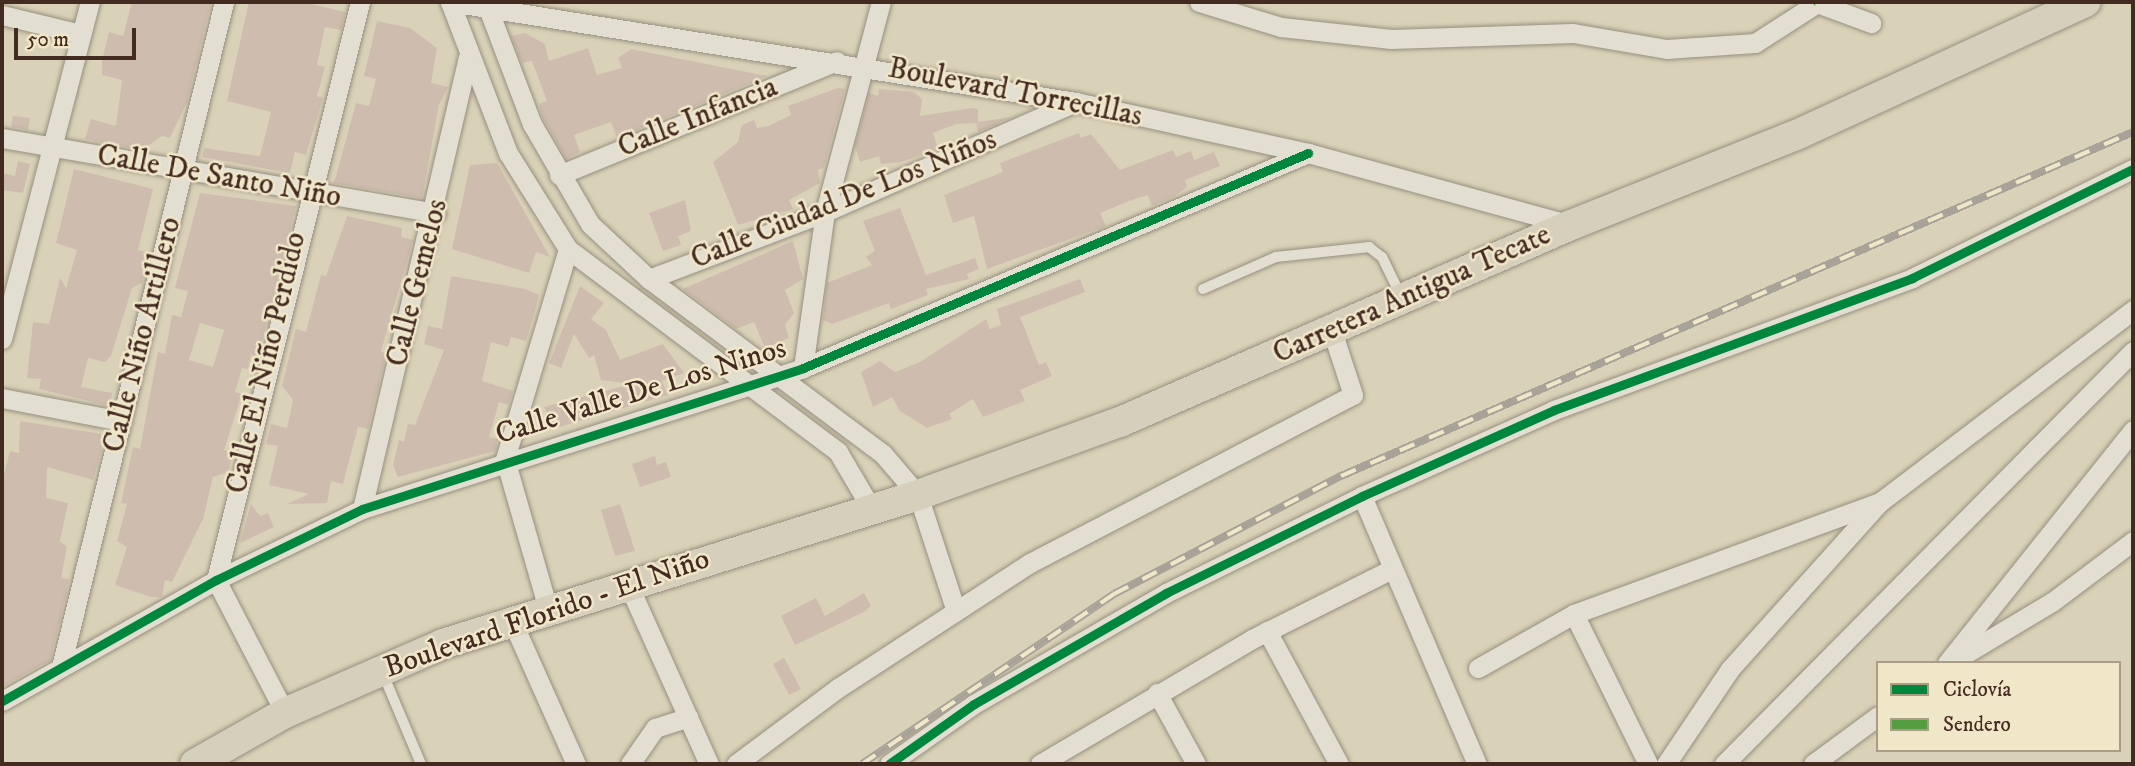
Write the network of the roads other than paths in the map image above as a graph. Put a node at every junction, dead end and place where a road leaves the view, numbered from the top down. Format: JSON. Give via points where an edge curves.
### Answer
{"nodes":[{"id":1,"x":90,"y":2,"type":"edge"},
{"id":2,"x":224,"y":2,"type":"edge"},
{"id":3,"x":360,"y":2,"type":"edge"},
{"id":4,"x":450,"y":2,"type":"edge"},
{"id":5,"x":881,"y":2,"type":"edge"},
{"id":6,"x":1199,"y":2,"type":"edge"},
{"id":7,"x":2086,"y":2,"type":"edge"},
{"id":8,"x":487,"y":6,"type":"edge"},
{"id":9,"x":2,"y":15,"type":"edge"},
{"id":10,"x":1871,"y":23,"type":"dead end"},
{"id":11,"x":81,"y":34,"type":"junction"},
{"id":12,"x":468,"y":56,"type":"junction"},
{"id":13,"x":838,"y":61,"type":"junction"},
{"id":14,"x":862,"y":63,"type":"junction"},
{"id":15,"x":1076,"y":102,"type":"junction"},
{"id":16,"x":2,"y":138,"type":"edge"},
{"id":17,"x":54,"y":148,"type":"junction"},
{"id":18,"x":1308,"y":153,"type":"junction"},
{"id":19,"x":2133,"y":169,"type":"edge"},
{"id":20,"x":182,"y":171,"type":"junction"},
{"id":21,"x":559,"y":175,"type":"junction"},
{"id":22,"x":308,"y":192,"type":"junction"},
{"id":23,"x":825,"y":212,"type":"junction"},
{"id":24,"x":436,"y":213,"type":"junction"},
{"id":25,"x":1571,"y":225,"type":"junction"},
{"id":26,"x":568,"y":249,"type":"junction"},
{"id":27,"x":10,"y":272,"type":"edge"},
{"id":28,"x":649,"y":279,"type":"junction"},
{"id":29,"x":1203,"y":289,"type":"dead end"},
{"id":30,"x":1403,"y":299,"type":"junction"},
{"id":31,"x":2131,"y":315,"type":"edge"},
{"id":32,"x":1332,"y":331,"type":"junction"},
{"id":33,"x":2,"y":339,"type":"edge"},
{"id":34,"x":2133,"y":351,"type":"edge"},
{"id":35,"x":803,"y":368,"type":"junction"},
{"id":36,"x":783,"y":374,"type":"junction"},
{"id":37,"x":747,"y":385,"type":"junction"},
{"id":38,"x":2,"y":398,"type":"edge"},
{"id":39,"x":122,"y":421,"type":"junction"},
{"id":40,"x":2133,"y":430,"type":"edge"},
{"id":41,"x":505,"y":459,"type":"junction"},
{"id":42,"x":918,"y":495,"type":"junction"},
{"id":43,"x":1362,"y":496,"type":"junction"},
{"id":44,"x":1880,"y":502,"type":"junction"},
{"id":45,"x":871,"y":508,"type":"junction"},
{"id":46,"x":362,"y":509,"type":"junction"},
{"id":47,"x":2133,"y":541,"type":"edge"},
{"id":48,"x":1392,"y":569,"type":"junction"},
{"id":49,"x":216,"y":580,"type":"junction"},
{"id":50,"x":628,"y":583,"type":"junction"},
{"id":51,"x":548,"y":608,"type":"junction"},
{"id":52,"x":956,"y":611,"type":"junction"},
{"id":53,"x":1574,"y":614,"type":"junction"},
{"id":54,"x":512,"y":621,"type":"junction"},
{"id":55,"x":1267,"y":631,"type":"junction"},
{"id":56,"x":1951,"y":661,"type":"edge"},
{"id":57,"x":1952,"y":661,"type":"edge"},
{"id":58,"x":61,"y":667,"type":"junction"},
{"id":59,"x":1478,"y":668,"type":"dead end"},
{"id":60,"x":381,"y":671,"type":"junction"},
{"id":61,"x":1157,"y":693,"type":"junction"},
{"id":62,"x":2,"y":701,"type":"edge"},
{"id":63,"x":285,"y":713,"type":"junction"},
{"id":64,"x":688,"y":717,"type":"junction"},
{"id":65,"x":1876,"y":717,"type":"edge"},
{"id":66,"x":195,"y":764,"type":"edge"},
{"id":67,"x":421,"y":764,"type":"edge"},
{"id":68,"x":576,"y":764,"type":"edge"},
{"id":69,"x":630,"y":764,"type":"edge"},
{"id":70,"x":709,"y":764,"type":"edge"},
{"id":71,"x":736,"y":764,"type":"edge"},
{"id":72,"x":889,"y":764,"type":"edge"},
{"id":73,"x":1041,"y":764,"type":"edge"},
{"id":74,"x":1196,"y":764,"type":"edge"},
{"id":75,"x":1339,"y":764,"type":"edge"},
{"id":76,"x":1477,"y":764,"type":"edge"},
{"id":77,"x":1648,"y":764,"type":"edge"},
{"id":78,"x":1666,"y":764,"type":"edge"},
{"id":79,"x":1724,"y":764,"type":"edge"},
{"id":80,"x":1813,"y":764,"type":"edge"}],
"edges":[{"from":1,"to":11,"type":"street"},
{"from":2,"to":20,"type":"street","name":"Calle Niño Artillero"},
{"from":3,"to":22,"type":"street","name":"Calle El Niño Perdido"},
{"from":4,"to":8,"type":"street","name":"Boulevard Torrecillas"},
{"from":4,"to":12,"type":"street"},
{"from":5,"to":14,"type":"street"},
{"from":6,"to":10,"type":"street","via":[[1281,27],[1391,39],[1573,33],[1667,49],[1755,43],[1818,3]]},
{"from":7,"to":25,"type":"main road","name":"Carretera Antigua Tecate","via":[[1945,62],[1794,136]]},
{"from":8,"to":13,"type":"street","name":"Boulevard Torrecillas"},
{"from":8,"to":21,"type":"street","via":[[532,124]]},
{"from":9,"to":11,"type":"street"},
{"from":11,"to":17,"type":"street"},
{"from":12,"to":24,"type":"street","name":"Calle Gemelos"},
{"from":12,"to":26,"type":"street","via":[[508,153]]},
{"from":13,"to":14,"type":"street","name":"Boulevard Torrecillas"},
{"from":13,"to":21,"type":"street","name":"Calle Infancia"},
{"from":14,"to":15,"type":"street","name":"Boulevard Torrecillas"},
{"from":14,"to":23,"type":"street"},
{"from":15,"to":18,"type":"street","name":"Boulevard Torrecillas"},
{"from":15,"to":23,"type":"street","name":"Calle Ciudad De Los Niños"},
{"from":16,"to":17,"type":"street","name":"Calle De Santo Niño"},
{"from":17,"to":20,"type":"street","name":"Calle De Santo Niño"},
{"from":17,"to":27,"type":"street"},
{"from":18,"to":25,"type":"street","name":"Boulevard Torrecillas"},
{"from":18,"to":35,"type":"street","name":"Calle Valle De Los Ninos"},
{"from":19,"to":43,"type":"street","via":[[1912,278],[1554,410]]},
{"from":20,"to":22,"type":"street","name":"Calle De Santo Niño"},
{"from":20,"to":39,"type":"street","name":"Calle Niño Artillero"},
{"from":21,"to":28,"type":"street","via":[[590,224]]},
{"from":22,"to":24,"type":"street","name":"Calle De Santo Niño"},
{"from":22,"to":49,"type":"street","name":"Calle El Niño Perdido"},
{"from":23,"to":28,"type":"street","name":"Calle Ciudad De Los Niños"},
{"from":23,"to":35,"type":"street"},
{"from":24,"to":46,"type":"street","name":"Calle Gemelos"},
{"from":25,"to":30,"type":"main road","name":"Carretera Antigua Tecate"},
{"from":26,"to":37,"type":"street"},
{"from":26,"to":41,"type":"street"},
{"from":27,"to":33,"type":"street"},
{"from":28,"to":36,"type":"street"},
{"from":29,"to":30,"type":"lane","via":[[1276,257],[1369,247],[1382,257]]},
{"from":30,"to":32,"type":"main road","name":"Carretera Antigua Tecate"},
{"from":31,"to":44,"type":"street"},
{"from":32,"to":42,"type":"main road","name":"Carretera Antigua Tecate","via":[[1120,422]]},
{"from":32,"to":52,"type":"street","via":[[1353,395],[1030,563]]},
{"from":34,"to":79,"type":"street"},
{"from":35,"to":36,"type":"street","name":"Calle Valle De Los Ninos"},
{"from":36,"to":37,"type":"street","name":"Calle Valle De Los Ninos"},
{"from":36,"to":42,"type":"street","via":[[859,430]]},
{"from":37,"to":41,"type":"street","name":"Calle Valle De Los Ninos"},
{"from":37,"to":45,"type":"street","via":[[838,452]]},
{"from":38,"to":39,"type":"street"},
{"from":39,"to":58,"type":"street","name":"Calle Niño Artillero"},
{"from":40,"to":56,"type":"street"},
{"from":41,"to":46,"type":"street","name":"Calle Valle De Los Ninos"},
{"from":41,"to":51,"type":"street"},
{"from":42,"to":45,"type":"main road","name":"Carretera Antigua Tecate"},
{"from":42,"to":52,"type":"street"},
{"from":43,"to":48,"type":"street"},
{"from":43,"to":72,"type":"street","via":[[1166,593],[974,704]]},
{"from":44,"to":53,"type":"street"},
{"from":44,"to":78,"type":"street","via":[[1730,669]]},
{"from":45,"to":50,"type":"main road","name":"Boulevard Florido - El Niño"},
{"from":46,"to":49,"type":"street","name":"Calle Valle De Los Ninos"},
{"from":47,"to":57,"type":"street","via":[[2052,602]]},
{"from":48,"to":55,"type":"street"},
{"from":48,"to":76,"type":"street"},
{"from":49,"to":58,"type":"street","name":"Calle Valle De Los Ninos"},
{"from":49,"to":63,"type":"street"},
{"from":50,"to":51,"type":"main road","name":"Boulevard Florido - El Niño"},
{"from":50,"to":64,"type":"street"},
{"from":51,"to":54,"type":"main road","name":"Boulevard Florido - El Niño"},
{"from":52,"to":71,"type":"street"},
{"from":53,"to":59,"type":"street"},
{"from":53,"to":77,"type":"street"},
{"from":54,"to":60,"type":"main road","name":"Boulevard Florido - El Niño"},
{"from":54,"to":68,"type":"street"},
{"from":55,"to":61,"type":"street"},
{"from":55,"to":75,"type":"street"},
{"from":58,"to":62,"type":"street","name":"Calle Valle De Los Ninos"},
{"from":60,"to":63,"type":"main road","name":"Boulevard Florido - El Niño"},
{"from":60,"to":67,"type":"lane"},
{"from":61,"to":73,"type":"street"},
{"from":61,"to":74,"type":"street"},
{"from":63,"to":66,"type":"main road","name":"Boulevard Florido - El Niño"},
{"from":64,"to":69,"type":"street","via":[[656,728]]},
{"from":64,"to":70,"type":"street"},
{"from":65,"to":80,"type":"street"}]}
